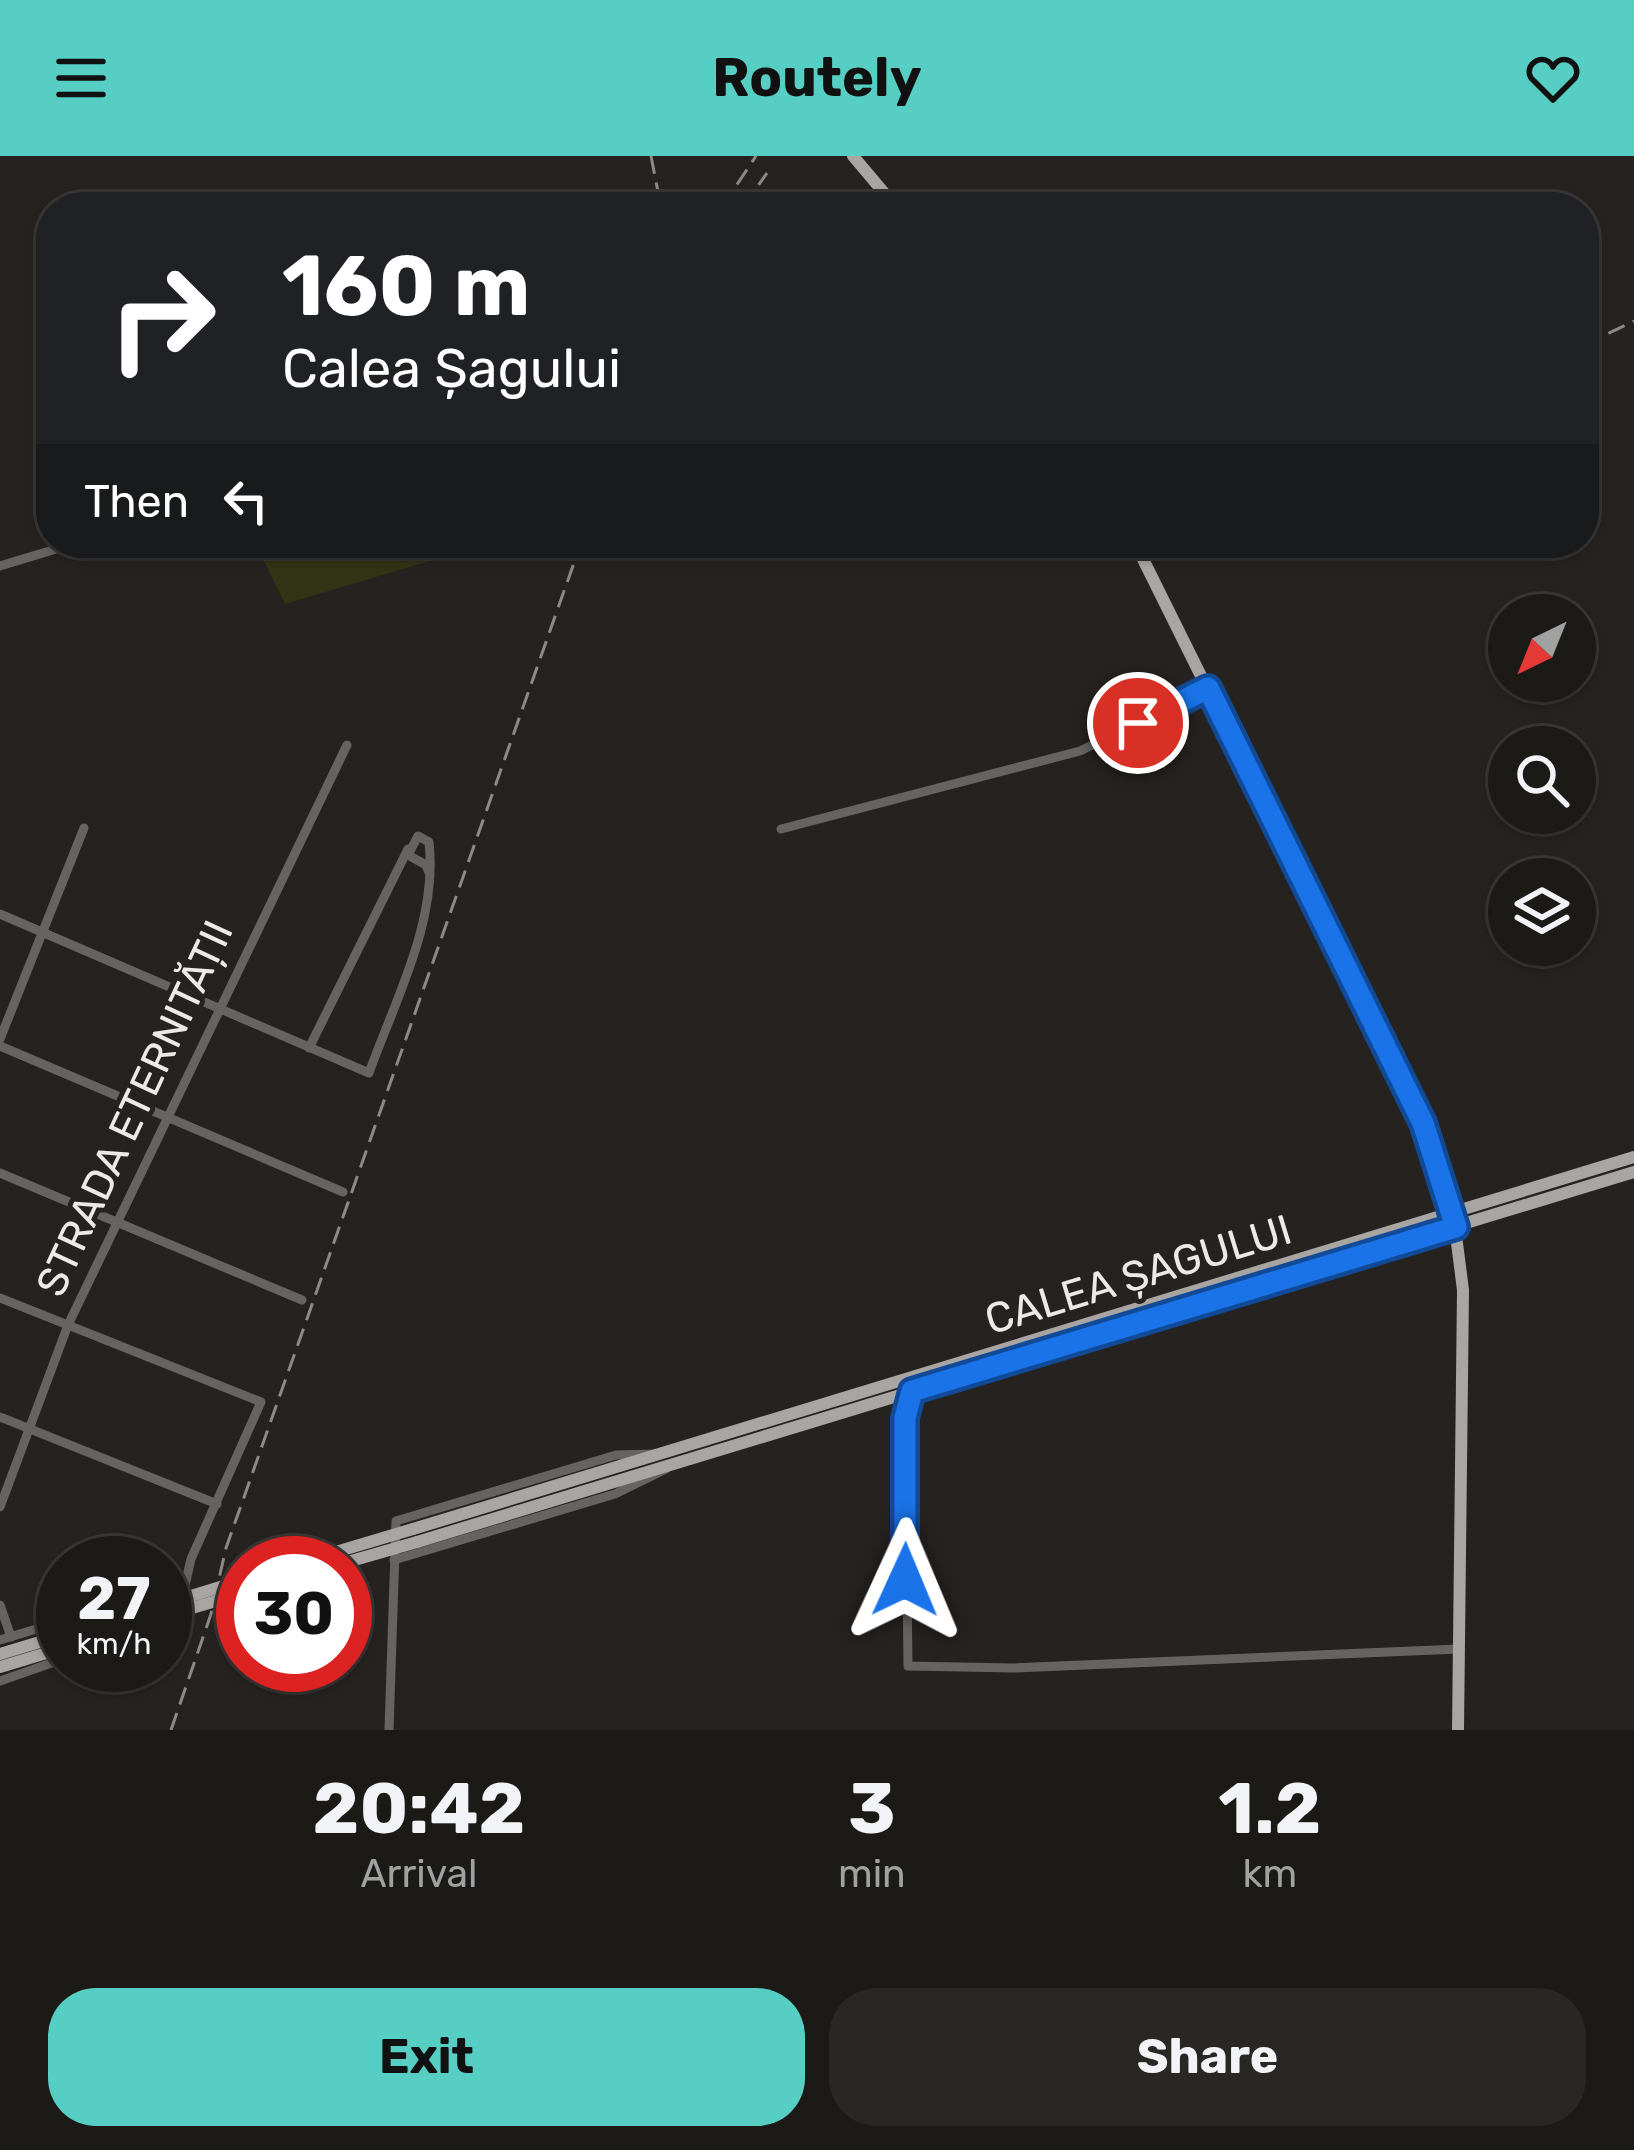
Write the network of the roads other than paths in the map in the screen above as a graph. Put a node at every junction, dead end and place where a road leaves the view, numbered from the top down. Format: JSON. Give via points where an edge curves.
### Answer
{"nodes":[{"id":1,"x":853,"y":156,"type":"edge"},
{"id":2,"x":883,"y":192,"type":"edge"},
{"id":3,"x":36,"y":555,"type":"edge"},
{"id":4,"x":1143,"y":558,"type":"edge"},
{"id":5,"x":0,"y":566,"type":"edge"},
{"id":6,"x":1208,"y":688,"type":"junction"},
{"id":7,"x":346,"y":746,"type":"dead end"},
{"id":8,"x":84,"y":828,"type":"dead end"},
{"id":9,"x":781,"y":829,"type":"dead end"},
{"id":10,"x":408,"y":848,"type":"junction"},
{"id":11,"x":430,"y":853,"type":"junction"},
{"id":12,"x":417,"y":862,"type":"junction"},
{"id":13,"x":401,"y":864,"type":"junction"},
{"id":14,"x":430,"y":875,"type":"junction"},
{"id":15,"x":0,"y":914,"type":"edge"},
{"id":16,"x":42,"y":933,"type":"junction"},
{"id":17,"x":218,"y":1007,"type":"junction"},
{"id":18,"x":0,"y":1043,"type":"edge"},
{"id":19,"x":309,"y":1048,"type":"junction"},
{"id":20,"x":167,"y":1115,"type":"junction"},
{"id":21,"x":1634,"y":1157,"type":"edge"},
{"id":22,"x":1634,"y":1172,"type":"edge"},
{"id":23,"x":0,"y":1173,"type":"edge"},
{"id":24,"x":343,"y":1192,"type":"dead end"},
{"id":25,"x":1453,"y":1212,"type":"junction"},
{"id":26,"x":116,"y":1221,"type":"junction"},
{"id":27,"x":1456,"y":1227,"type":"junction"},
{"id":28,"x":0,"y":1298,"type":"edge"},
{"id":29,"x":302,"y":1300,"type":"dead end"},
{"id":30,"x":68,"y":1325,"type":"junction"},
{"id":31,"x":912,"y":1391,"type":"junction"},
{"id":32,"x":889,"y":1398,"type":"junction"},
{"id":33,"x":0,"y":1417,"type":"edge"},
{"id":34,"x":905,"y":1418,"type":"junction"},
{"id":35,"x":28,"y":1429,"type":"junction"},
{"id":36,"x":660,"y":1454,"type":"junction"},
{"id":37,"x":675,"y":1463,"type":"junction"},
{"id":38,"x":217,"y":1504,"type":"junction"},
{"id":39,"x":0,"y":1507,"type":"edge"},
{"id":40,"x":415,"y":1535,"type":"junction"},
{"id":41,"x":372,"y":1545,"type":"edge"},
{"id":42,"x":372,"y":1552,"type":"edge"},
{"id":43,"x":394,"y":1560,"type":"junction"},
{"id":44,"x":192,"y":1565,"type":"edge"},
{"id":45,"x":0,"y":1605,"type":"edge"},
{"id":46,"x":36,"y":1629,"type":"edge"},
{"id":47,"x":6,"y":1638,"type":"edge"},
{"id":48,"x":36,"y":1649,"type":"edge"},
{"id":49,"x":1459,"y":1649,"type":"junction"},
{"id":50,"x":36,"y":1656,"type":"edge"},
{"id":51,"x":36,"y":1662,"type":"edge"},
{"id":52,"x":1,"y":1667,"type":"edge"},
{"id":53,"x":389,"y":1730,"type":"edge"},
{"id":54,"x":1458,"y":1730,"type":"edge"}],
"edges":[{"from":1,"to":2,"type":"main road"},
{"from":3,"to":5,"type":"street"},
{"from":4,"to":6,"type":"main road"},
{"from":6,"to":9,"type":"street","via":[[1080,751]]},
{"from":6,"to":25,"type":"main road","via":[[1423,1123]]},
{"from":7,"to":17,"type":"street","name":"STRADA ETERNITĂȚII"},
{"from":8,"to":16,"type":"street"},
{"from":10,"to":11,"type":"street","via":[[424,836]]},
{"from":10,"to":12,"type":"street"},
{"from":10,"to":13,"type":"street"},
{"from":11,"to":12,"type":"street"},
{"from":11,"to":14,"type":"street"},
{"from":12,"to":13,"type":"street"},
{"from":12,"to":14,"type":"street"},
{"from":13,"to":19,"type":"street"},
{"from":14,"to":19,"type":"street","via":[[426,917],[369,1073]]},
{"from":15,"to":16,"type":"street"},
{"from":16,"to":17,"type":"street"},
{"from":16,"to":18,"type":"street"},
{"from":17,"to":19,"type":"street"},
{"from":17,"to":20,"type":"street","name":"STRADA ETERNITĂȚII"},
{"from":18,"to":20,"type":"street"},
{"from":20,"to":24,"type":"street"},
{"from":20,"to":26,"type":"street","name":"STRADA ETERNITĂȚII"},
{"from":21,"to":25,"type":"main road","name":"CALEA ȘAGULUI"},
{"from":22,"to":27,"type":"main road","name":"CALEA ȘAGULUI"},
{"from":23,"to":26,"type":"street"},
{"from":25,"to":27,"type":"main road"},
{"from":25,"to":36,"type":"main road","name":"CALEA ȘAGULUI"},
{"from":26,"to":29,"type":"street"},
{"from":26,"to":30,"type":"street","name":"STRADA ETERNITĂȚII"},
{"from":27,"to":31,"type":"main road","name":"CALEA ȘAGULUI"},
{"from":27,"to":49,"type":"main road","via":[[1463,1290]]},
{"from":28,"to":30,"type":"street"},
{"from":30,"to":35,"type":"street","name":"STRADA ETERNITĂȚII"},
{"from":30,"to":38,"type":"street","via":[[261,1402]]},
{"from":31,"to":32,"type":"main road","name":"CALEA ȘAGULUI"},
{"from":31,"to":34,"type":"street"},
{"from":32,"to":34,"type":"street"},
{"from":32,"to":37,"type":"main road","name":"CALEA ȘAGULUI"},
{"from":33,"to":35,"type":"street"},
{"from":34,"to":49,"type":"street","via":[[904,1664],[1013,1668]]},
{"from":35,"to":38,"type":"street"},
{"from":35,"to":39,"type":"street","name":"STRADA ETERNITĂȚII"},
{"from":36,"to":40,"type":"main road","name":"CALEA ȘAGULUI"},
{"from":36,"to":43,"type":"street","name":"CALEA ȘAGULUI","via":[[616,1455],[396,1521]]},
{"from":37,"to":40,"type":"main road","name":"CALEA ȘAGULUI"},
{"from":37,"to":43,"type":"street","name":"CALEA ȘAGULUI","via":[[615,1494]]},
{"from":38,"to":44,"type":"street"},
{"from":40,"to":41,"type":"main road","name":"CALEA ȘAGULUI","bridge":true},
{"from":40,"to":42,"type":"main road","name":"CALEA ȘAGULUI","bridge":true},
{"from":43,"to":53,"type":"street"},
{"from":45,"to":47,"type":"street"},
{"from":46,"to":47,"type":"street"},
{"from":48,"to":52,"type":"main road"},
{"from":49,"to":54,"type":"main road"},
{"from":50,"to":52,"type":"main road"},
{"from":51,"to":52,"type":"street"}]}
